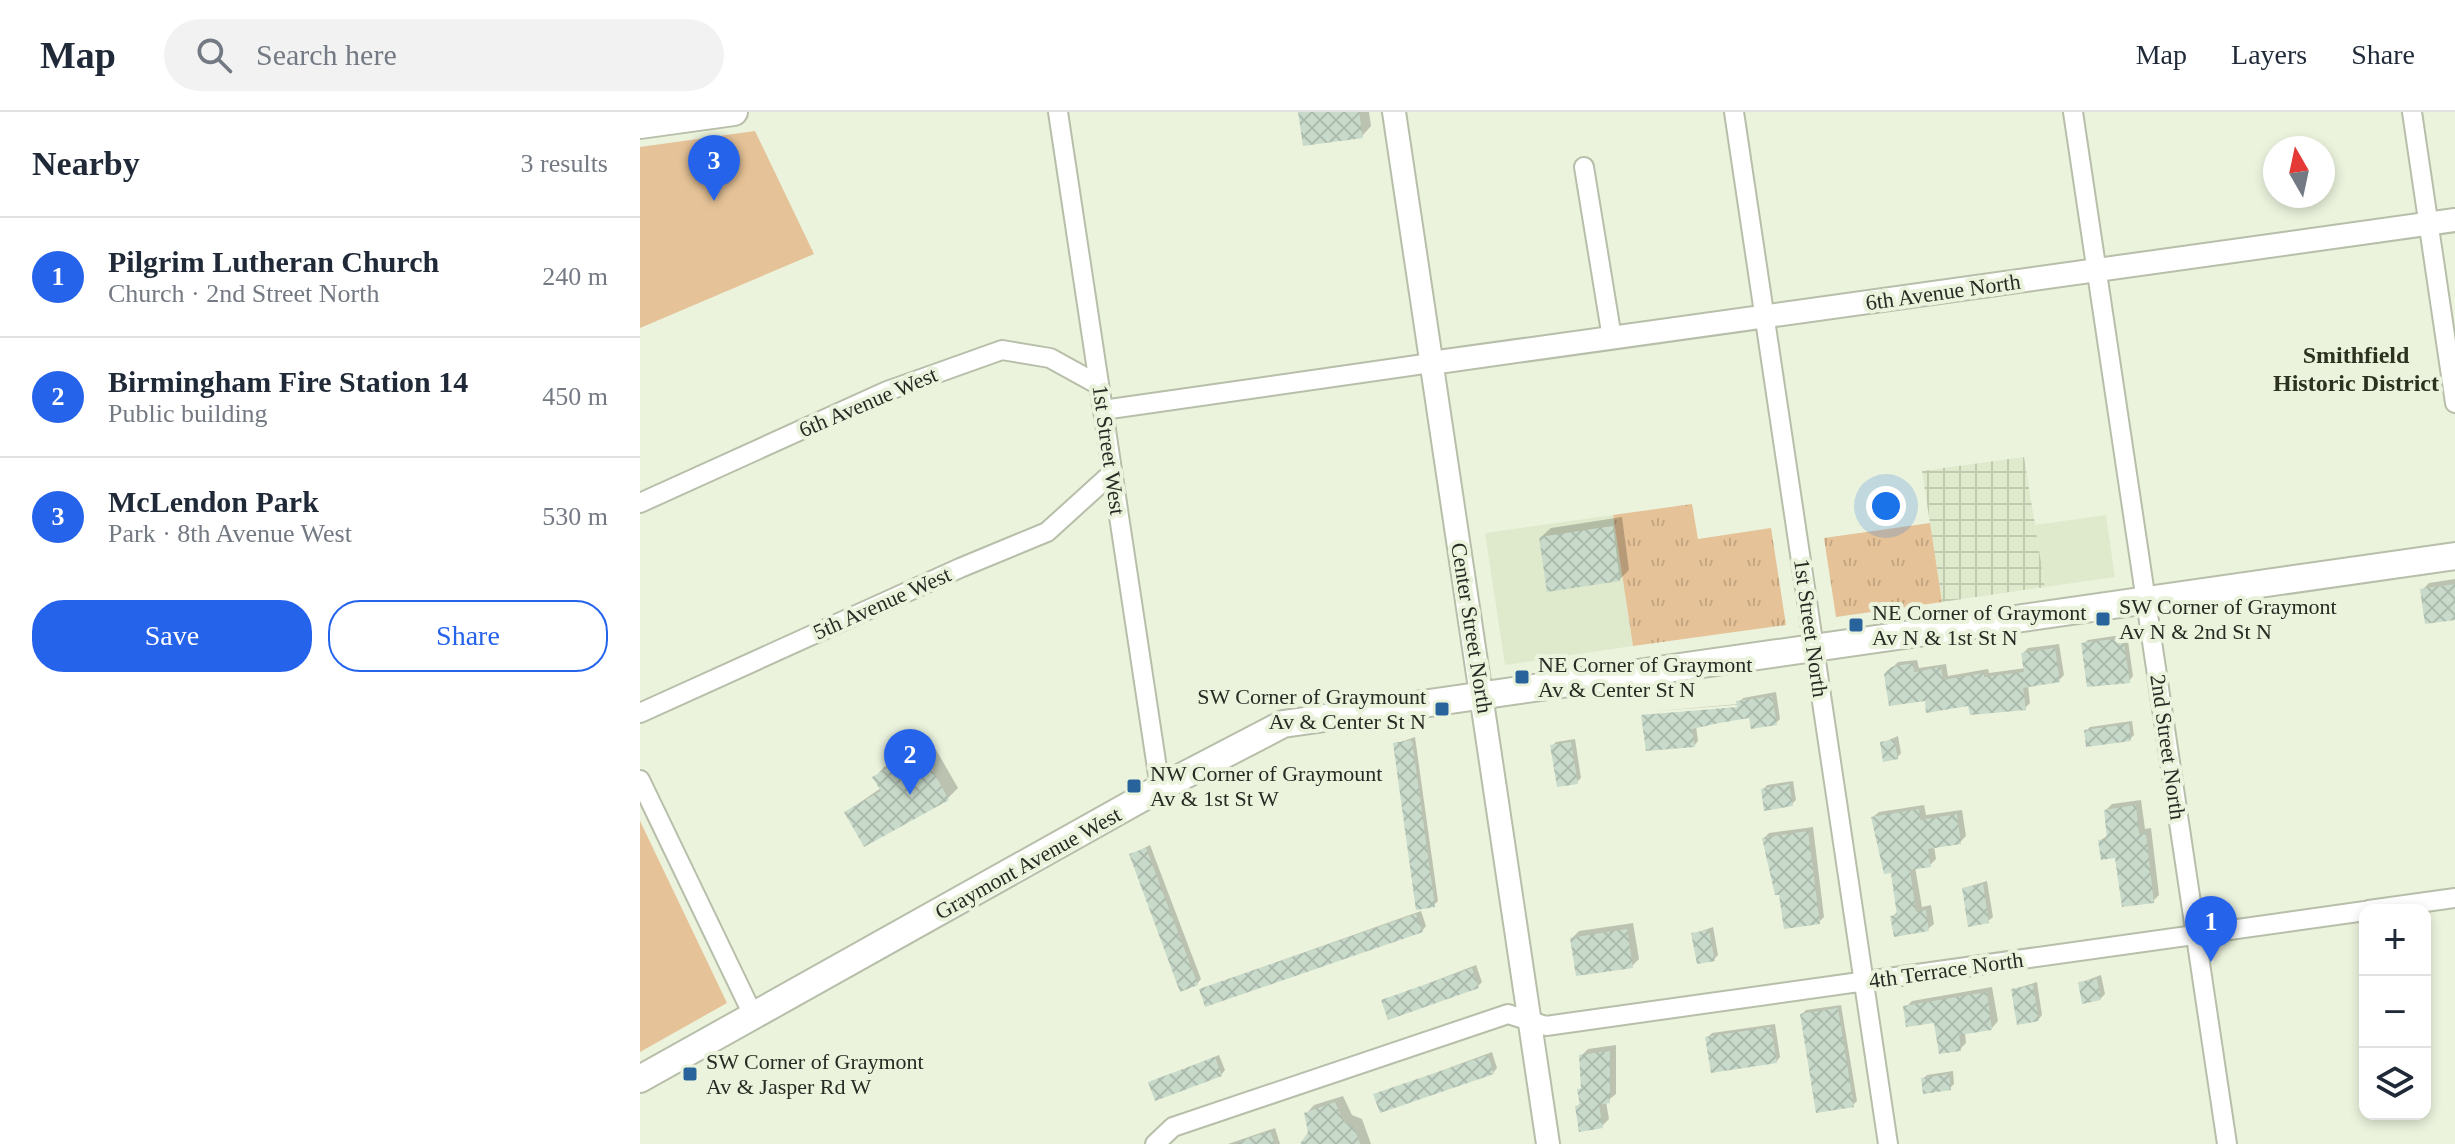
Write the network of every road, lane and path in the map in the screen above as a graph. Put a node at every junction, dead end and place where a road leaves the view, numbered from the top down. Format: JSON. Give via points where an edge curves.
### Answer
{"nodes":[{"id":1,"x":1058,"y":112,"type":"edge"},
{"id":2,"x":1394,"y":112,"type":"edge"},
{"id":3,"x":1734,"y":112,"type":"edge"},
{"id":4,"x":2073,"y":112,"type":"edge"},
{"id":5,"x":2412,"y":112,"type":"edge"},
{"id":6,"x":726,"y":113,"type":"edge"},
{"id":7,"x":640,"y":125,"type":"edge"},
{"id":8,"x":1584,"y":167,"type":"dead end"},
{"id":9,"x":2455,"y":220,"type":"edge"},
{"id":10,"x":2428,"y":223,"type":"junction"},
{"id":11,"x":2096,"y":270,"type":"junction"},
{"id":12,"x":1764,"y":317,"type":"junction"},
{"id":13,"x":1612,"y":338,"type":"junction"},
{"id":14,"x":1431,"y":363,"type":"junction"},
{"id":15,"x":1099,"y":385,"type":"junction"},
{"id":16,"x":2455,"y":403,"type":"edge"},
{"id":17,"x":1103,"y":410,"type":"junction"},
{"id":18,"x":1111,"y":474,"type":"junction"},
{"id":19,"x":640,"y":503,"type":"edge"},
{"id":20,"x":2455,"y":556,"type":"edge"},
{"id":21,"x":2146,"y":601,"type":"junction"},
{"id":22,"x":1814,"y":648,"type":"junction"},
{"id":23,"x":1482,"y":695,"type":"junction"},
{"id":24,"x":640,"y":713,"type":"edge"},
{"id":25,"x":640,"y":780,"type":"edge"},
{"id":26,"x":1160,"y":788,"type":"junction"},
{"id":27,"x":2455,"y":898,"type":"edge"},
{"id":28,"x":2411,"y":904,"type":"edge"},
{"id":29,"x":2359,"y":911,"type":"edge"},
{"id":30,"x":2196,"y":934,"type":"junction"},
{"id":31,"x":1864,"y":981,"type":"junction"},
{"id":32,"x":754,"y":1017,"type":"junction"},
{"id":33,"x":1529,"y":1018,"type":"junction"},
{"id":34,"x":640,"y":1079,"type":"edge"},
{"id":35,"x":1155,"y":1144,"type":"edge"},
{"id":36,"x":1548,"y":1144,"type":"edge"},
{"id":37,"x":1888,"y":1144,"type":"edge"},
{"id":38,"x":2227,"y":1144,"type":"edge"}],
"edges":[{"from":1,"to":15,"type":"street","name":"1st Street West"},
{"from":2,"to":14,"type":"street","name":"Center Street North"},
{"from":3,"to":12,"type":"street","name":"1st Street North"},
{"from":4,"to":11,"type":"street","name":"2nd Street North"},
{"from":5,"to":10,"type":"street"},
{"from":6,"to":7,"type":"main road"},
{"from":8,"to":13,"type":"street"},
{"from":9,"to":10,"type":"street","name":"6th Avenue North"},
{"from":10,"to":11,"type":"street","name":"6th Avenue North"},
{"from":10,"to":16,"type":"street"},
{"from":11,"to":12,"type":"street","name":"6th Avenue North"},
{"from":11,"to":21,"type":"street","name":"2nd Street North"},
{"from":12,"to":13,"type":"street","name":"6th Avenue North"},
{"from":12,"to":22,"type":"street","name":"1st Street North"},
{"from":13,"to":14,"type":"street","name":"6th Avenue North"},
{"from":14,"to":17,"type":"street"},
{"from":14,"to":23,"type":"street","name":"Center Street North"},
{"from":15,"to":17,"type":"street","name":"1st Street West"},
{"from":15,"to":19,"type":"street","name":"6th Avenue West","via":[[1050,358],[1002,350],[887,391]]},
{"from":17,"to":18,"type":"street","name":"1st Street West"},
{"from":18,"to":24,"type":"street","name":"5th Avenue West","via":[[1047,532]]},
{"from":18,"to":26,"type":"street","name":"1st Street West"},
{"from":20,"to":21,"type":"main road","name":"Graymont Avenue West"},
{"from":21,"to":22,"type":"main road","name":"Graymont Avenue West"},
{"from":21,"to":30,"type":"street","name":"2nd Street North"},
{"from":22,"to":23,"type":"main road","name":"Graymont Avenue West"},
{"from":22,"to":31,"type":"street","name":"1st Street North"},
{"from":23,"to":26,"type":"main road","name":"Graymont Avenue West","via":[[1283,724]]},
{"from":23,"to":33,"type":"street","name":"Center Street North"},
{"from":25,"to":32,"type":"street"},
{"from":26,"to":32,"type":"main road","name":"Graymont Avenue West"},
{"from":27,"to":28,"type":"street","name":"4th Terrace North"},
{"from":29,"to":30,"type":"street","name":"4th Terrace North"},
{"from":30,"to":31,"type":"street","name":"4th Terrace North"},
{"from":30,"to":38,"type":"street","name":"2nd Street North"},
{"from":31,"to":33,"type":"street","name":"4th Terrace North","via":[[1546,1026]]},
{"from":31,"to":37,"type":"street","name":"1st Street North"},
{"from":32,"to":34,"type":"main road","name":"Graymont Avenue West"},
{"from":33,"to":35,"type":"street","name":"4th Terrace North","via":[[1508,1014],[1173,1127]]},
{"from":33,"to":36,"type":"street","name":"Center Street North"}]}
